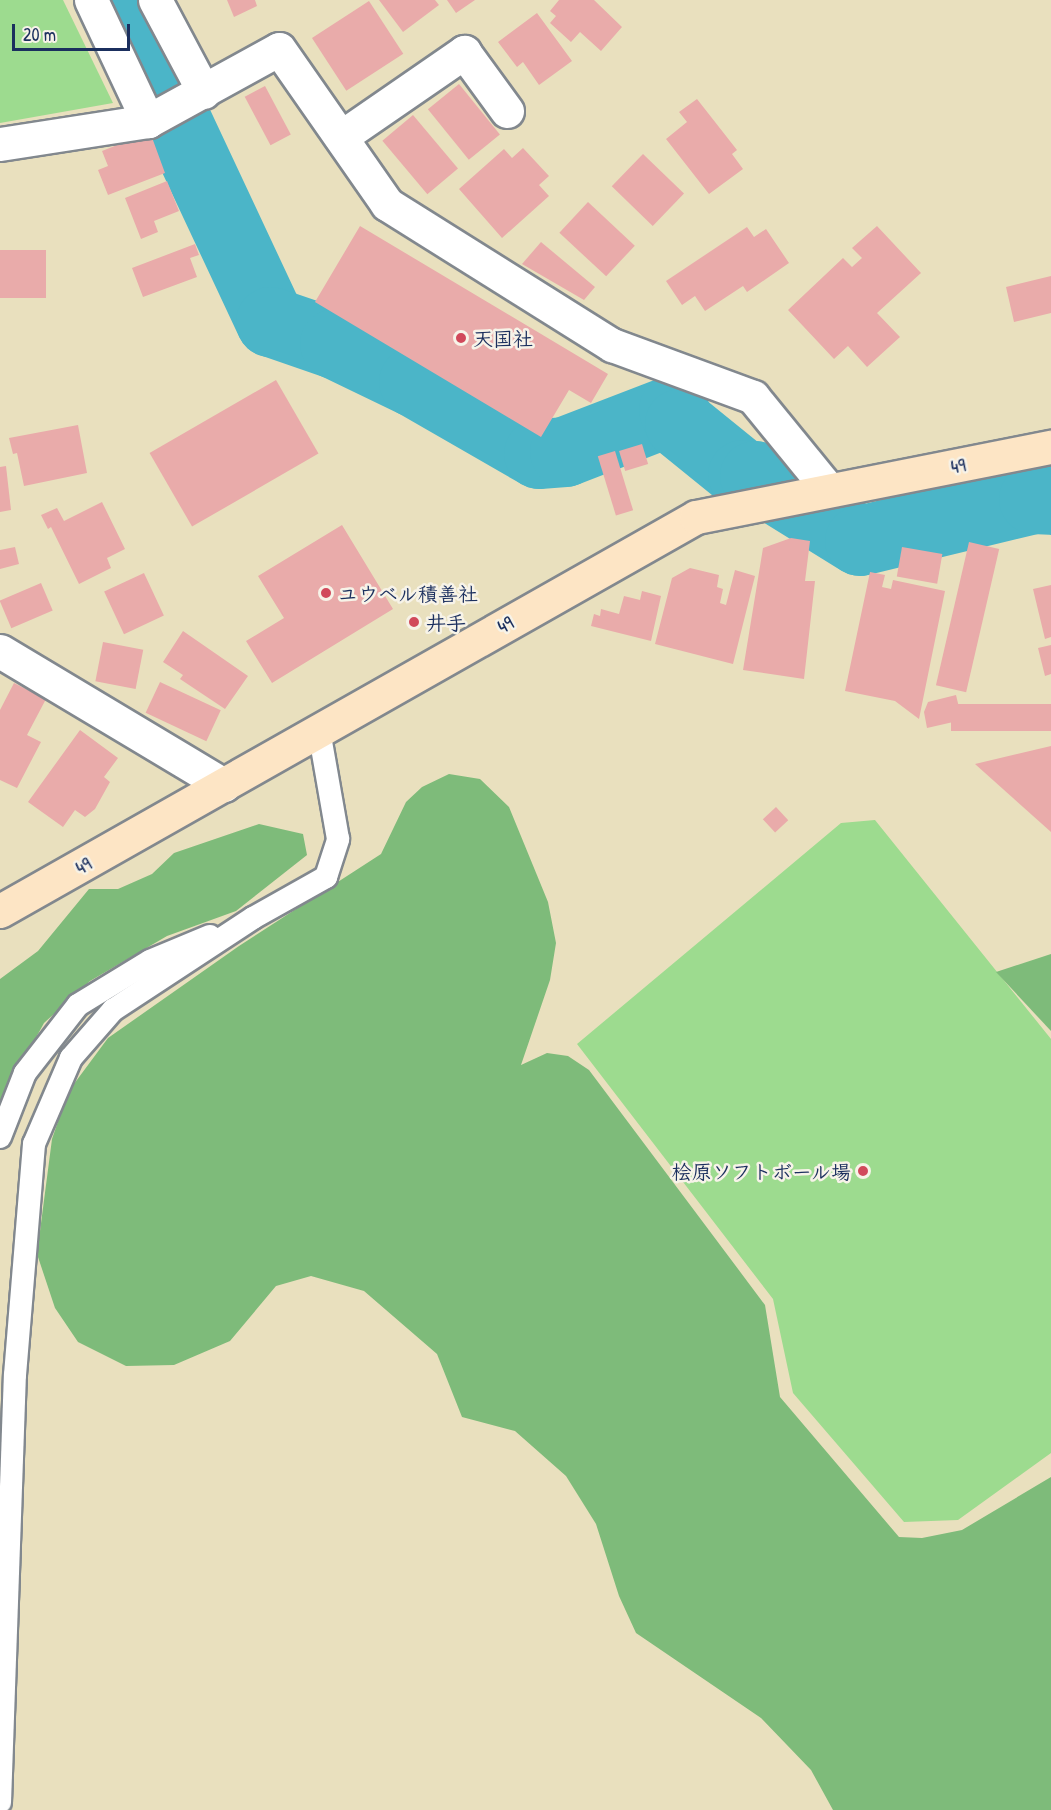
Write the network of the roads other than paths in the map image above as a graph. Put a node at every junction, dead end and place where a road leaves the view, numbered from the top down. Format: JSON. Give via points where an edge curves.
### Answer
{"nodes":[{"id":1,"x":91,"y":0,"type":"edge"},
{"id":2,"x":155,"y":0,"type":"edge"},
{"id":3,"x":196,"y":97,"type":"junction"},
{"id":4,"x":507,"y":111,"type":"dead end"},
{"id":5,"x":148,"y":121,"type":"junction"},
{"id":6,"x":341,"y":137,"type":"junction"},
{"id":7,"x":0,"y":144,"type":"edge"},
{"id":8,"x":1051,"y":447,"type":"edge"},
{"id":9,"x":823,"y":490,"type":"junction"},
{"id":10,"x":0,"y":651,"type":"edge"},
{"id":11,"x":319,"y":730,"type":"junction"},
{"id":12,"x":224,"y":785,"type":"junction"},
{"id":13,"x":0,"y":911,"type":"edge"},
{"id":14,"x":253,"y":918,"type":"junction"},
{"id":15,"x":0,"y":1137,"type":"edge"},
{"id":16,"x":0,"y":1802,"type":"edge"}],
"edges":[{"from":1,"to":5,"type":"street"},
{"from":2,"to":3,"type":"street"},
{"from":3,"to":5,"type":"street"},
{"from":3,"to":6,"type":"street","via":[[279,49]]},
{"from":4,"to":6,"type":"street","via":[[464,52]]},
{"from":5,"to":7,"type":"street"},
{"from":6,"to":9,"type":"street","via":[[387,204],[612,345],[753,397]]},
{"from":8,"to":9,"type":"street","name":"49","number":"49"},
{"from":9,"to":11,"type":"street","name":"49","number":"49","via":[[696,517]]},
{"from":10,"to":12,"type":"street"},
{"from":11,"to":12,"type":"street","name":"49","number":"49"},
{"from":11,"to":14,"type":"lane","via":[[338,839],[326,877]]},
{"from":12,"to":13,"type":"street","name":"49","number":"49"},
{"from":14,"to":15,"type":"lane","via":[[150,961],[78,1005],[25,1074]]},
{"from":14,"to":16,"type":"lane","via":[[113,1010],[71,1058],[33,1144],[15,1375]]}]}
